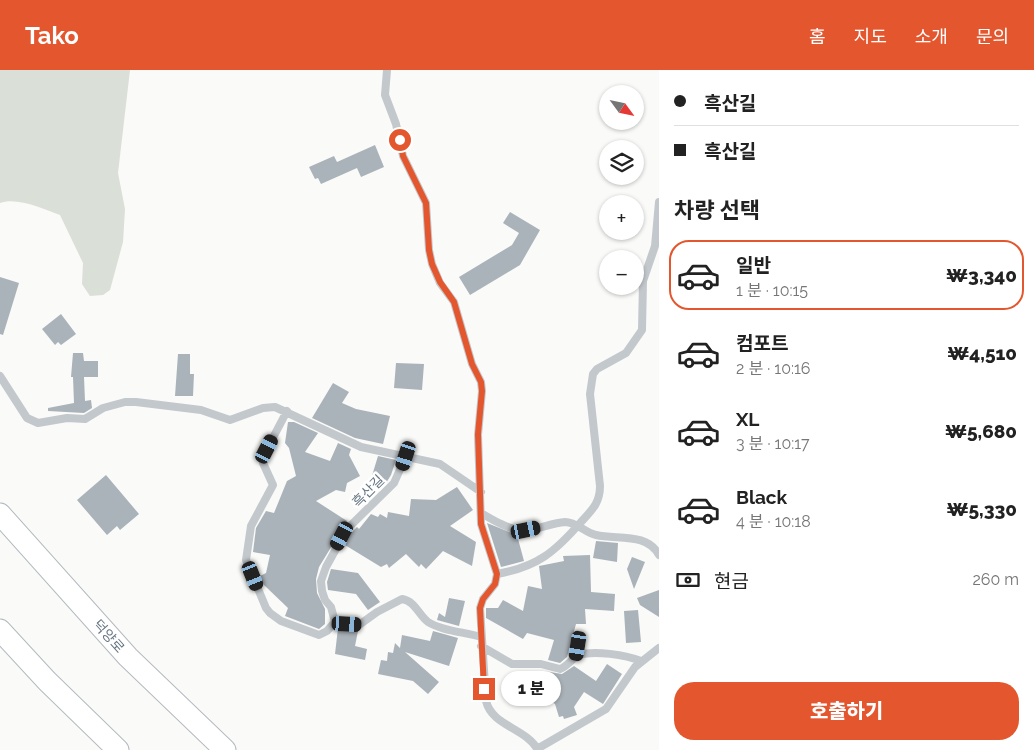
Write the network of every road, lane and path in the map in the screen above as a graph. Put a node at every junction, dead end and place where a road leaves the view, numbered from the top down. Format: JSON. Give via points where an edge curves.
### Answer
{"nodes":[{"id":1,"x":387,"y":70,"type":"edge"},
{"id":2,"x":659,"y":202,"type":"edge"},
{"id":3,"x":0,"y":376,"type":"edge"},
{"id":4,"x":287,"y":411,"type":"junction"},
{"id":5,"x":406,"y":456,"type":"junction"},
{"id":6,"x":481,"y":492,"type":"junction"},
{"id":7,"x":0,"y":514,"type":"edge"},
{"id":8,"x":481,"y":514,"type":"junction"},
{"id":9,"x":578,"y":526,"type":"junction"},
{"id":10,"x":659,"y":555,"type":"edge"},
{"id":11,"x":497,"y":574,"type":"junction"},
{"id":12,"x":335,"y":622,"type":"junction"},
{"id":13,"x":0,"y":630,"type":"edge"},
{"id":14,"x":580,"y":636,"type":"dead end"},
{"id":15,"x":481,"y":637,"type":"junction"},
{"id":16,"x":481,"y":646,"type":"junction"},
{"id":17,"x":659,"y":648,"type":"edge"},
{"id":18,"x":576,"y":656,"type":"junction"},
{"id":19,"x":641,"y":661,"type":"junction"},
{"id":20,"x":118,"y":750,"type":"edge"},
{"id":21,"x":225,"y":750,"type":"edge"},
{"id":22,"x":538,"y":750,"type":"edge"}],
"edges":[{"from":1,"to":6,"type":"lane","via":[[385,95],[403,156],[426,203],[432,264],[454,302],[472,364],[481,382],[478,434]]},
{"from":2,"to":9,"type":"lane","via":[[655,246],[643,281],[642,330],[626,353],[597,368],[590,382],[600,494],[597,505]]},
{"from":3,"to":4,"type":"lane","via":[[28,418],[38,423],[67,418],[85,419],[113,404],[136,402],[201,410],[230,420],[267,407]]},
{"from":4,"to":5,"type":"lane","via":[[361,446]]},
{"from":4,"to":12,"type":"lane","via":[[264,458],[263,467],[273,485],[251,526],[246,560],[266,608],[276,617],[315,635],[324,633]]},
{"from":5,"to":6,"type":"lane","via":[[440,464]]},
{"from":5,"to":12,"type":"lane","name":"흑산길","via":[[394,483],[347,529],[326,567],[322,591],[332,607]]},
{"from":6,"to":8,"type":"lane"},
{"from":7,"to":21,"type":"main road","name":"덕양로","via":[[128,657]]},
{"from":8,"to":9,"type":"lane","via":[[521,530],[565,522]]},
{"from":8,"to":11,"type":"lane","via":[[483,534]]},
{"from":9,"to":10,"type":"lane","via":[[596,535],[648,543]]},
{"from":9,"to":11,"type":"lane","via":[[553,552],[522,568]]},
{"from":11,"to":15,"type":"lane","via":[[495,584],[481,603]]},
{"from":12,"to":15,"type":"lane","via":[[359,624],[402,599],[410,601],[421,616],[434,625]]},
{"from":13,"to":20,"type":"main road"},
{"from":14,"to":18,"type":"lane"},
{"from":15,"to":16,"type":"lane"},
{"from":16,"to":18,"type":"lane","via":[[512,664],[541,664],[560,669]]},
{"from":16,"to":22,"type":"lane","via":[[487,707],[497,718],[533,742]]},
{"from":17,"to":19,"type":"lane"},
{"from":18,"to":19,"type":"lane","via":[[620,655]]},
{"from":19,"to":22,"type":"lane","via":[[606,710]]}]}
